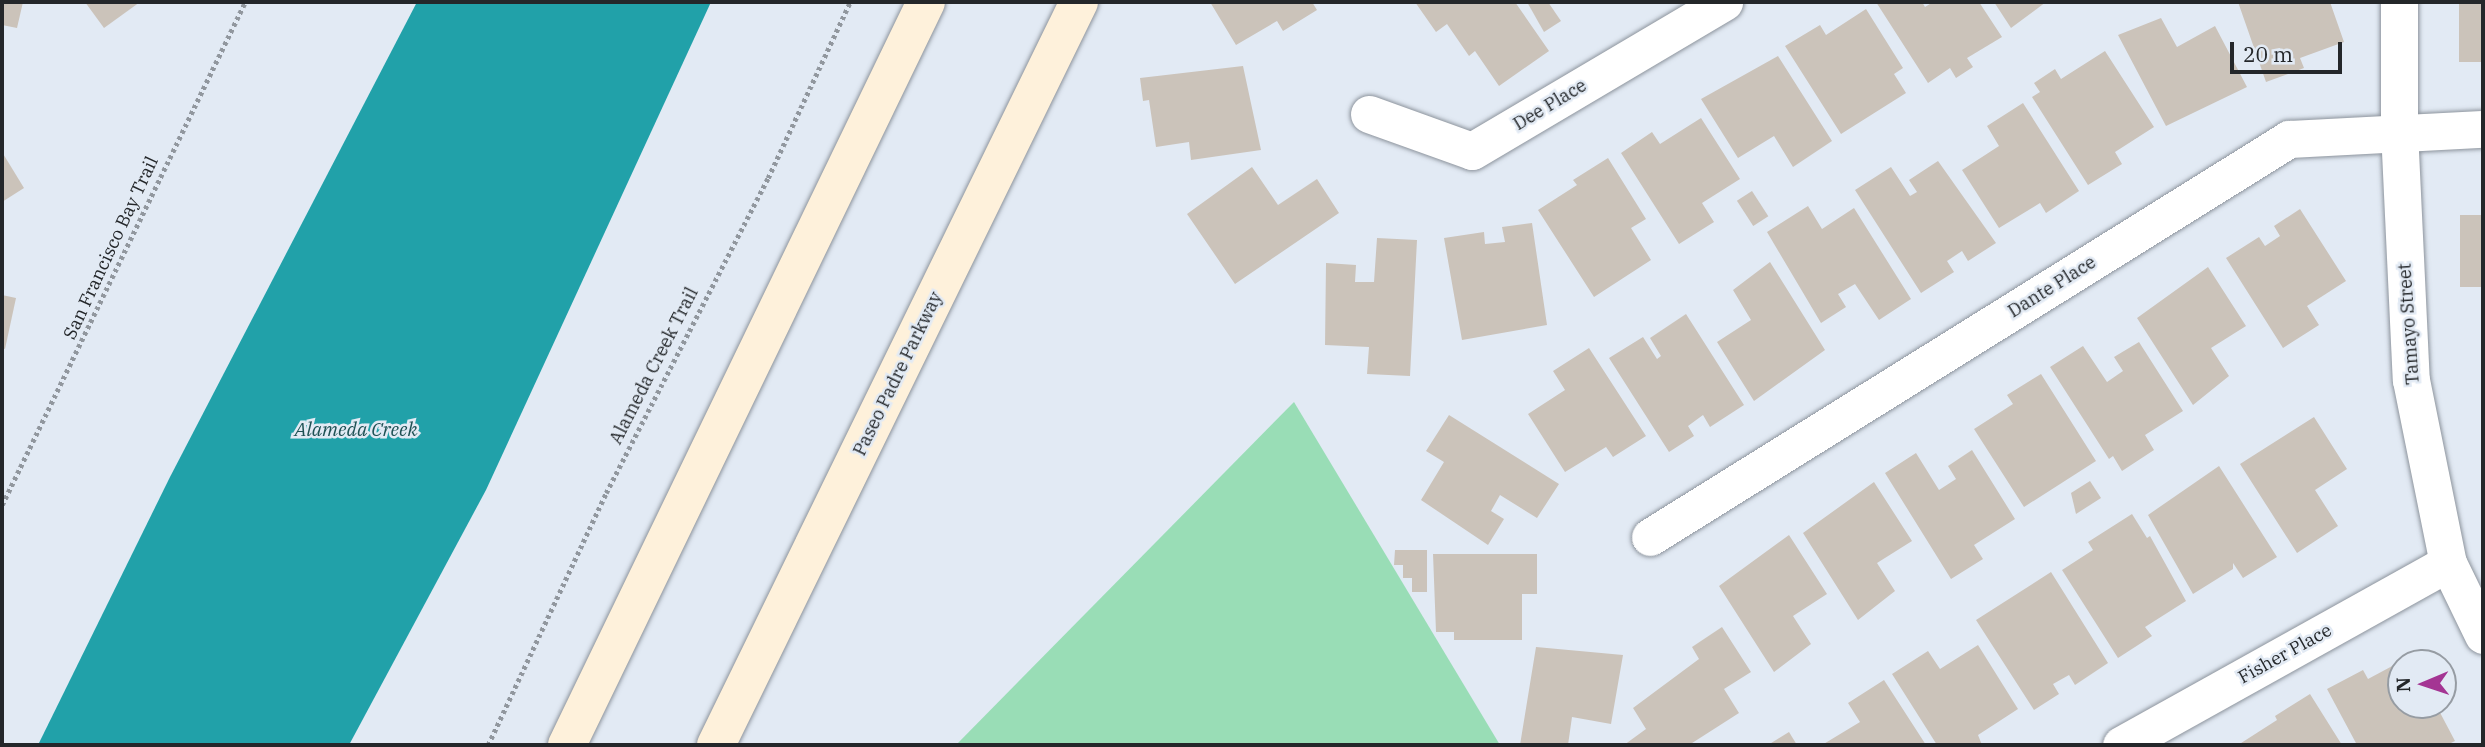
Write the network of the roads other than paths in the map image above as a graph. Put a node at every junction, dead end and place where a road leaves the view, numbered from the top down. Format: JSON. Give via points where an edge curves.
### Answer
{"nodes":[{"id":1,"x":926,"y":2,"type":"edge"},
{"id":2,"x":1079,"y":2,"type":"edge"},
{"id":3,"x":1724,"y":2,"type":"edge"},
{"id":4,"x":2399,"y":2,"type":"edge"},
{"id":5,"x":1368,"y":114,"type":"dead end"},
{"id":6,"x":2483,"y":129,"type":"edge"},
{"id":7,"x":2399,"y":130,"type":"junction"},
{"id":8,"x":1650,"y":537,"type":"dead end"},
{"id":9,"x":2448,"y":563,"type":"junction"},
{"id":10,"x":2483,"y":635,"type":"edge"},
{"id":11,"x":567,"y":745,"type":"edge"},
{"id":12,"x":716,"y":745,"type":"edge"},
{"id":13,"x":2121,"y":745,"type":"edge"}],
"edges":[{"from":1,"to":11,"type":"main road"},
{"from":2,"to":12,"type":"main road","name":"Paseo Padre Parkway"},
{"from":3,"to":5,"type":"street","name":"Dee Place","via":[[1472,151]]},
{"from":4,"to":7,"type":"street","name":"Tamayo Street"},
{"from":6,"to":7,"type":"street","name":"Dante Place"},
{"from":7,"to":8,"type":"street","name":"Dante Place","via":[[2289,139]]},
{"from":7,"to":9,"type":"street","name":"Tamayo Street","via":[[2411,380]]},
{"from":9,"to":10,"type":"street","name":"Tamayo Street"},
{"from":9,"to":13,"type":"street","name":"Fisher Place"}]}
